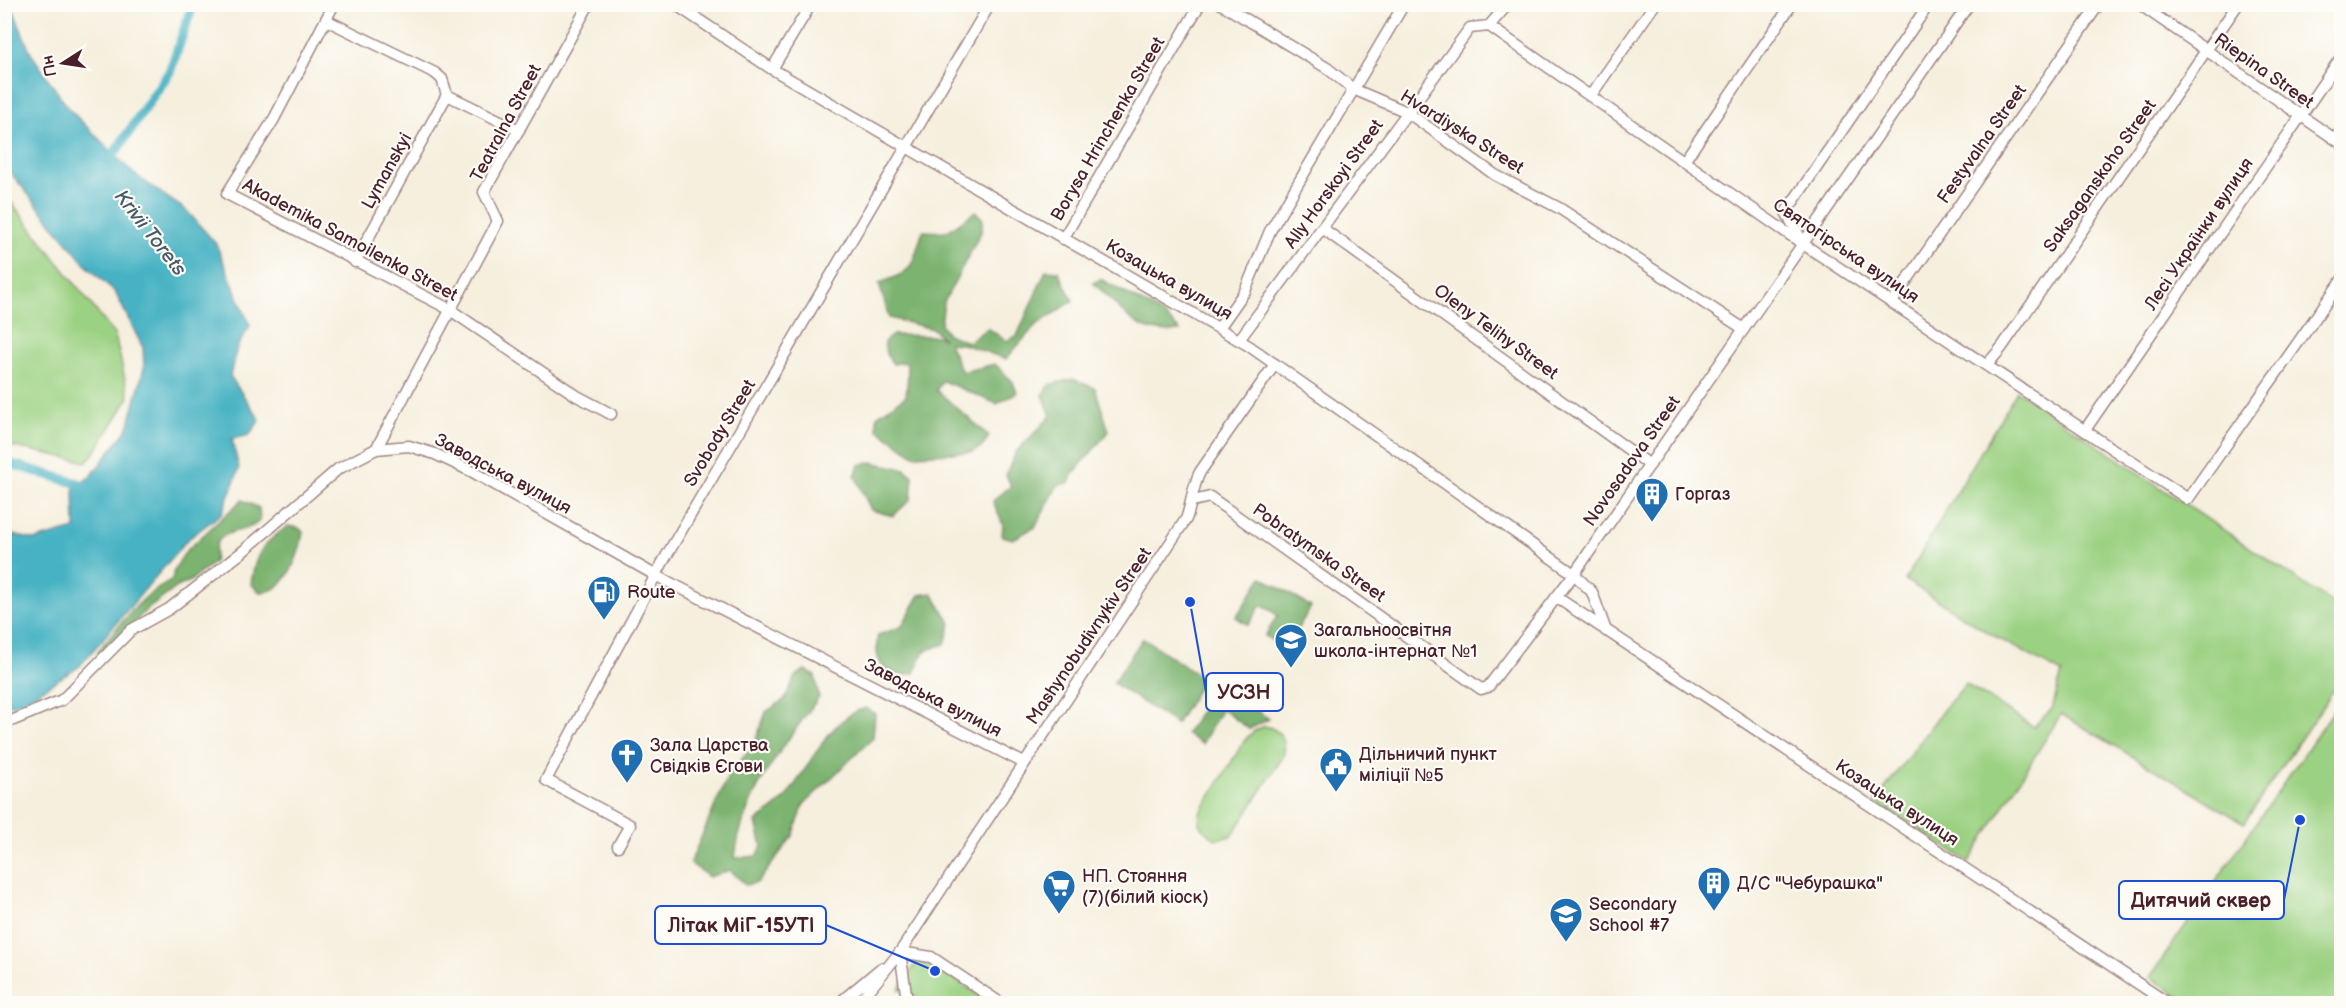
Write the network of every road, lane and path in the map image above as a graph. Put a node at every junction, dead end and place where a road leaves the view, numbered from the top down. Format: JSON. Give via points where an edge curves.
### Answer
{"nodes":[{"id":1,"x":334,"y":4,"type":"edge"},
{"id":2,"x":589,"y":4,"type":"edge"},
{"id":3,"x":675,"y":4,"type":"edge"},
{"id":4,"x":811,"y":4,"type":"edge"},
{"id":5,"x":990,"y":4,"type":"edge"},
{"id":6,"x":1200,"y":4,"type":"edge"},
{"id":7,"x":1221,"y":4,"type":"edge"},
{"id":8,"x":1404,"y":4,"type":"edge"},
{"id":9,"x":1508,"y":4,"type":"edge"},
{"id":10,"x":1655,"y":4,"type":"edge"},
{"id":11,"x":1792,"y":4,"type":"edge"},
{"id":12,"x":1929,"y":4,"type":"edge"},
{"id":13,"x":1969,"y":4,"type":"edge"},
{"id":14,"x":2099,"y":4,"type":"edge"},
{"id":15,"x":2139,"y":4,"type":"edge"},
{"id":16,"x":2238,"y":4,"type":"edge"},
{"id":17,"x":326,"y":20,"type":"junction"},
{"id":18,"x":1489,"y":26,"type":"junction"},
{"id":19,"x":2206,"y":51,"type":"junction"},
{"id":20,"x":2342,"y":56,"type":"edge"},
{"id":21,"x":772,"y":69,"type":"junction"},
{"id":22,"x":1353,"y":89,"type":"junction"},
{"id":23,"x":447,"y":95,"type":"junction"},
{"id":24,"x":1591,"y":95,"type":"junction"},
{"id":25,"x":1407,"y":112,"type":"junction"},
{"id":26,"x":2300,"y":116,"type":"junction"},
{"id":27,"x":519,"y":130,"type":"junction"},
{"id":28,"x":2342,"y":144,"type":"edge"},
{"id":29,"x":907,"y":149,"type":"junction"},
{"id":30,"x":1685,"y":160,"type":"junction"},
{"id":31,"x":1322,"y":228,"type":"junction"},
{"id":32,"x":1063,"y":239,"type":"junction"},
{"id":33,"x":1803,"y":244,"type":"junction"},
{"id":34,"x":355,"y":262,"type":"junction"},
{"id":35,"x":2342,"y":280,"type":"edge"},
{"id":36,"x":1892,"y":302,"type":"junction"},
{"id":37,"x":449,"y":309,"type":"junction"},
{"id":38,"x":1219,"y":328,"type":"junction"},
{"id":39,"x":1744,"y":329,"type":"junction"},
{"id":40,"x":1239,"y":340,"type":"junction"},
{"id":41,"x":1275,"y":364,"type":"junction"},
{"id":42,"x":1987,"y":365,"type":"junction"},
{"id":43,"x":611,"y":414,"type":"dead end"},
{"id":44,"x":2085,"y":430,"type":"junction"},
{"id":45,"x":376,"y":449,"type":"junction"},
{"id":46,"x":1650,"y":465,"type":"junction"},
{"id":47,"x":1193,"y":501,"type":"junction"},
{"id":48,"x":1574,"y":574,"type":"junction"},
{"id":49,"x":655,"y":575,"type":"junction"},
{"id":50,"x":1556,"y":597,"type":"junction"},
{"id":51,"x":1606,"y":631,"type":"junction"},
{"id":52,"x":1481,"y":689,"type":"joint"},
{"id":53,"x":4,"y":724,"type":"edge"},
{"id":54,"x":1024,"y":763,"type":"junction"},
{"id":55,"x":618,"y":846,"type":"dead end"},
{"id":56,"x":900,"y":952,"type":"junction"},
{"id":57,"x":2153,"y":999,"type":"edge"},
{"id":58,"x":838,"y":1004,"type":"edge"},
{"id":59,"x":858,"y":1004,"type":"edge"},
{"id":60,"x":913,"y":1004,"type":"edge"},
{"id":61,"x":1002,"y":1004,"type":"edge"},
{"id":62,"x":2169,"y":1004,"type":"edge"}],
"edges":[{"from":1,"to":17,"type":"street","name":"Akademika Samoilenka Street"},
{"from":2,"to":27,"type":"street","name":"Teatralna Street"},
{"from":3,"to":21,"type":"street","name":"Козацька вулиця"},
{"from":4,"to":21,"type":"street"},
{"from":5,"to":29,"type":"street","name":"Svobody Street"},
{"from":6,"to":32,"type":"street","name":"Borysa Hrinchenka Street"},
{"from":7,"to":22,"type":"street","name":"Hvardiyska Street","via":[[1327,68]]},
{"from":8,"to":22,"type":"street","name":"Ally Horskoyi Street"},
{"from":9,"to":18,"type":"street","name":"Ally Horskoyi Street"},
{"from":10,"to":24,"type":"street"},
{"from":11,"to":30,"type":"street"},
{"from":12,"to":33,"type":"street","via":[[1786,212]]},
{"from":13,"to":33,"type":"street","name":"Novosadova Street"},
{"from":14,"to":36,"type":"street","name":"Festyvalna Street"},
{"from":15,"to":19,"type":"street","name":"Riepina Street"},
{"from":16,"to":19,"type":"street","name":"Saksaganskoho Street"},
{"from":17,"to":23,"type":"street","via":[[435,73]]},
{"from":17,"to":34,"type":"street","name":"Akademika Samoilenka Street","via":[[274,119],[227,194]]},
{"from":18,"to":24,"type":"street","name":"Святогірська вулиця"},
{"from":18,"to":25,"type":"street","name":"Ally Horskoyi Street","via":[[1470,28]]},
{"from":19,"to":26,"type":"street","name":"Riepina Street"},
{"from":19,"to":42,"type":"street","name":"Saksaganskoho Street"},
{"from":20,"to":26,"type":"street","name":"Лесі Українки вулиця"},
{"from":21,"to":29,"type":"street","name":"Козацька вулиця"},
{"from":22,"to":25,"type":"street","name":"Hvardiyska Street"},
{"from":22,"to":38,"type":"street","name":"Ally Horskoyi Street","via":[[1270,231],[1245,291]]},
{"from":23,"to":27,"type":"street"},
{"from":23,"to":34,"type":"street","name":"Lymanskyi"},
{"from":24,"to":30,"type":"street","name":"Святогірська вулиця"},
{"from":25,"to":31,"type":"street","name":"Ally Horskoyi Street"},
{"from":25,"to":39,"type":"street","name":"Hvardiyska Street","via":[[1495,175],[1558,208]]},
{"from":26,"to":28,"type":"street","name":"Riepina Street"},
{"from":26,"to":44,"type":"street","name":"Лесі Українки вулиця"},
{"from":27,"to":37,"type":"street","name":"Teatralna Street","via":[[484,192],[498,221]]},
{"from":29,"to":32,"type":"street","name":"Козацька вулиця"},
{"from":29,"to":49,"type":"street","name":"Svobody Street"},
{"from":30,"to":33,"type":"street","name":"Святогірська вулиця"},
{"from":31,"to":40,"type":"street","name":"Ally Horskoyi Street"},
{"from":31,"to":46,"type":"street","name":"Oleny Telihy Street"},
{"from":32,"to":38,"type":"street","name":"Козацька вулиця"},
{"from":33,"to":36,"type":"street","name":"Святогірська вулиця"},
{"from":33,"to":39,"type":"street","name":"Novosadova Street"},
{"from":34,"to":37,"type":"street","name":"Akademika Samoilenka Street"},
{"from":35,"to":44,"type":"street","name":"Святогірська вулиця","via":[[2188,499]]},
{"from":36,"to":42,"type":"street","name":"Святогірська вулиця"},
{"from":37,"to":43,"type":"street","name":"Akademika Samoilenka Street","via":[[577,396]]},
{"from":37,"to":45,"type":"street","name":"Teatralna Street"},
{"from":38,"to":40,"type":"street","name":"Козацька вулиця"},
{"from":39,"to":46,"type":"street","name":"Novosadova Street"},
{"from":40,"to":41,"type":"street","name":"Козацька вулиця"},
{"from":41,"to":47,"type":"street","name":"Mashynobudivnykiv Street","via":[[1200,472]]},
{"from":41,"to":48,"type":"street","name":"Козацька вулиця"},
{"from":42,"to":44,"type":"street","name":"Святогірська вулиця"},
{"from":45,"to":49,"type":"street","name":"Заводська вулиця","via":[[409,446],[435,454]]},
{"from":45,"to":53,"type":"street","name":"Заводська вулиця","via":[[338,469],[232,560],[168,609],[131,630],[62,700]]},
{"from":46,"to":48,"type":"street","name":"Novosadova Street"},
{"from":47,"to":52,"type":"street","name":"Pobratymska Street","via":[[1210,497]]},
{"from":47,"to":54,"type":"street","name":"Mashynobudivnykiv Street","via":[[1186,519]]},
{"from":48,"to":50,"type":"street","name":"Novosadova Street"},
{"from":48,"to":51,"type":"street","name":"Козацька вулиця","via":[[1592,592]]},
{"from":49,"to":54,"type":"street","name":"Заводська вулиця"},
{"from":49,"to":55,"type":"street","name":"Svobody Street","via":[[546,780],[630,825]]},
{"from":50,"to":51,"type":"street","name":"Козацька вулиця"},
{"from":50,"to":52,"type":"street","name":"Novosadova Street","via":[[1493,684]]},
{"from":51,"to":57,"type":"street","name":"Козацька вулиця"},
{"from":54,"to":56,"type":"street","name":"Mashynobudivnykiv Street"},
{"from":56,"to":58,"type":"street","name":"Mashynobudivnykiv Street"},
{"from":56,"to":59,"type":"street","name":"Mashynobudivnykiv Street"},
{"from":56,"to":60,"type":"street","via":[[907,1000]]},
{"from":56,"to":61,"type":"street","via":[[931,957]]},
{"from":57,"to":62,"type":"street","name":"Козацька вулиця"}]}
